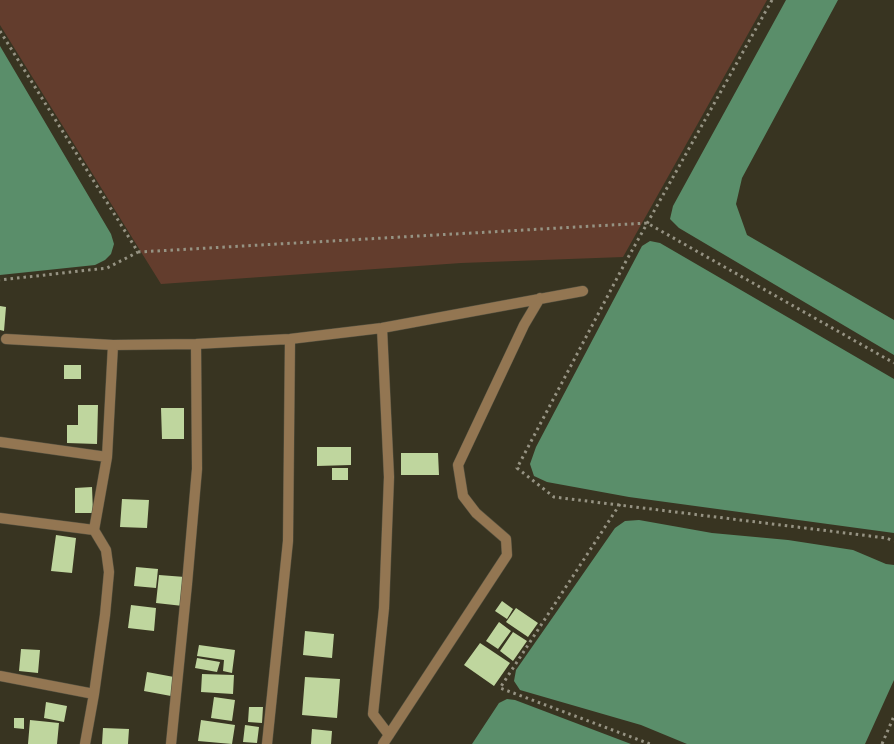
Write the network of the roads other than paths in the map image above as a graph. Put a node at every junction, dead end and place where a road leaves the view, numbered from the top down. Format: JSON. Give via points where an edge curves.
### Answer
{"nodes":[{"id":1,"x":583,"y":291,"type":"dead end"},
{"id":2,"x":540,"y":298,"type":"junction"},
{"id":3,"x":382,"y":328,"type":"junction"},
{"id":4,"x":6,"y":339,"type":"dead end"},
{"id":5,"x":290,"y":339,"type":"junction"},
{"id":6,"x":196,"y":344,"type":"junction"},
{"id":7,"x":113,"y":345,"type":"junction"},
{"id":8,"x":0,"y":442,"type":"edge"},
{"id":9,"x":107,"y":458,"type":"junction"},
{"id":10,"x":0,"y":518,"type":"edge"},
{"id":11,"x":94,"y":530,"type":"junction"},
{"id":12,"x":0,"y":676,"type":"edge"},
{"id":13,"x":94,"y":694,"type":"junction"},
{"id":14,"x":386,"y":740,"type":"edge"},
{"id":15,"x":85,"y":744,"type":"edge"},
{"id":16,"x":171,"y":744,"type":"edge"},
{"id":17,"x":268,"y":744,"type":"edge"}],
"edges":[{"from":1,"to":2,"type":"street"},
{"from":2,"to":3,"type":"street"},
{"from":2,"to":14,"type":"street","via":[[458,465],[463,496],[476,513],[506,538],[507,555]]},
{"from":3,"to":5,"type":"street"},
{"from":3,"to":14,"type":"street","via":[[389,477],[384,608],[373,714]]},
{"from":4,"to":7,"type":"street"},
{"from":5,"to":6,"type":"street"},
{"from":5,"to":17,"type":"street","via":[[288,541]]},
{"from":6,"to":7,"type":"street"},
{"from":6,"to":16,"type":"street","via":[[197,469]]},
{"from":7,"to":9,"type":"street"},
{"from":8,"to":9,"type":"street"},
{"from":9,"to":11,"type":"street"},
{"from":10,"to":11,"type":"street"},
{"from":11,"to":13,"type":"street","via":[[106,550],[109,572]]},
{"from":12,"to":13,"type":"street"},
{"from":13,"to":15,"type":"street"}]}
